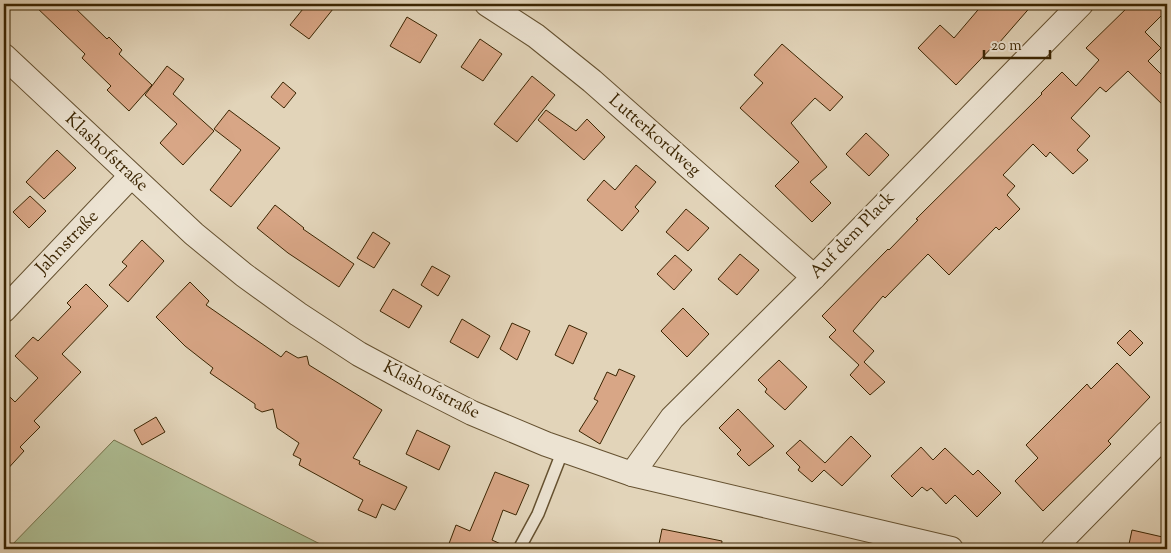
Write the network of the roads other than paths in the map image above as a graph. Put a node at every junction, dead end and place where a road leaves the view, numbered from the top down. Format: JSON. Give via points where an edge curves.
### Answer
{"nodes":[{"id":1,"x":487,"y":4,"type":"edge"},
{"id":2,"x":1081,"y":4,"type":"edge"},
{"id":3,"x":4,"y":56,"type":"edge"},
{"id":4,"x":131,"y":176,"type":"junction"},
{"id":5,"x":814,"y":277,"type":"junction"},
{"id":6,"x":4,"y":310,"type":"edge"},
{"id":7,"x":1167,"y":433,"type":"edge"},
{"id":8,"x":563,"y":450,"type":"junction"},
{"id":9,"x":632,"y":474,"type":"junction"},
{"id":10,"x":519,"y":549,"type":"edge"},
{"id":11,"x":951,"y":549,"type":"edge"},
{"id":12,"x":1053,"y":549,"type":"edge"}],
"edges":[{"from":1,"to":5,"type":"street","name":"Lutterkordweg","via":[[536,36],[592,81]]},
{"from":2,"to":5,"type":"street","name":"Auf dem Plack"},
{"from":3,"to":4,"type":"street","name":"Klashofstraße"},
{"from":4,"to":6,"type":"street","name":"Jahnstraße"},
{"from":4,"to":8,"type":"street","name":"Klashofstraße","via":[[244,275],[359,354],[472,413]]},
{"from":5,"to":9,"type":"street","name":"Auf dem Plack","via":[[672,418]]},
{"from":7,"to":12,"type":"street"},
{"from":8,"to":9,"type":"street","name":"Klashofstraße"},
{"from":8,"to":10,"type":"lane","via":[[538,514]]},
{"from":9,"to":11,"type":"street","name":"Klashofstraße"}]}
